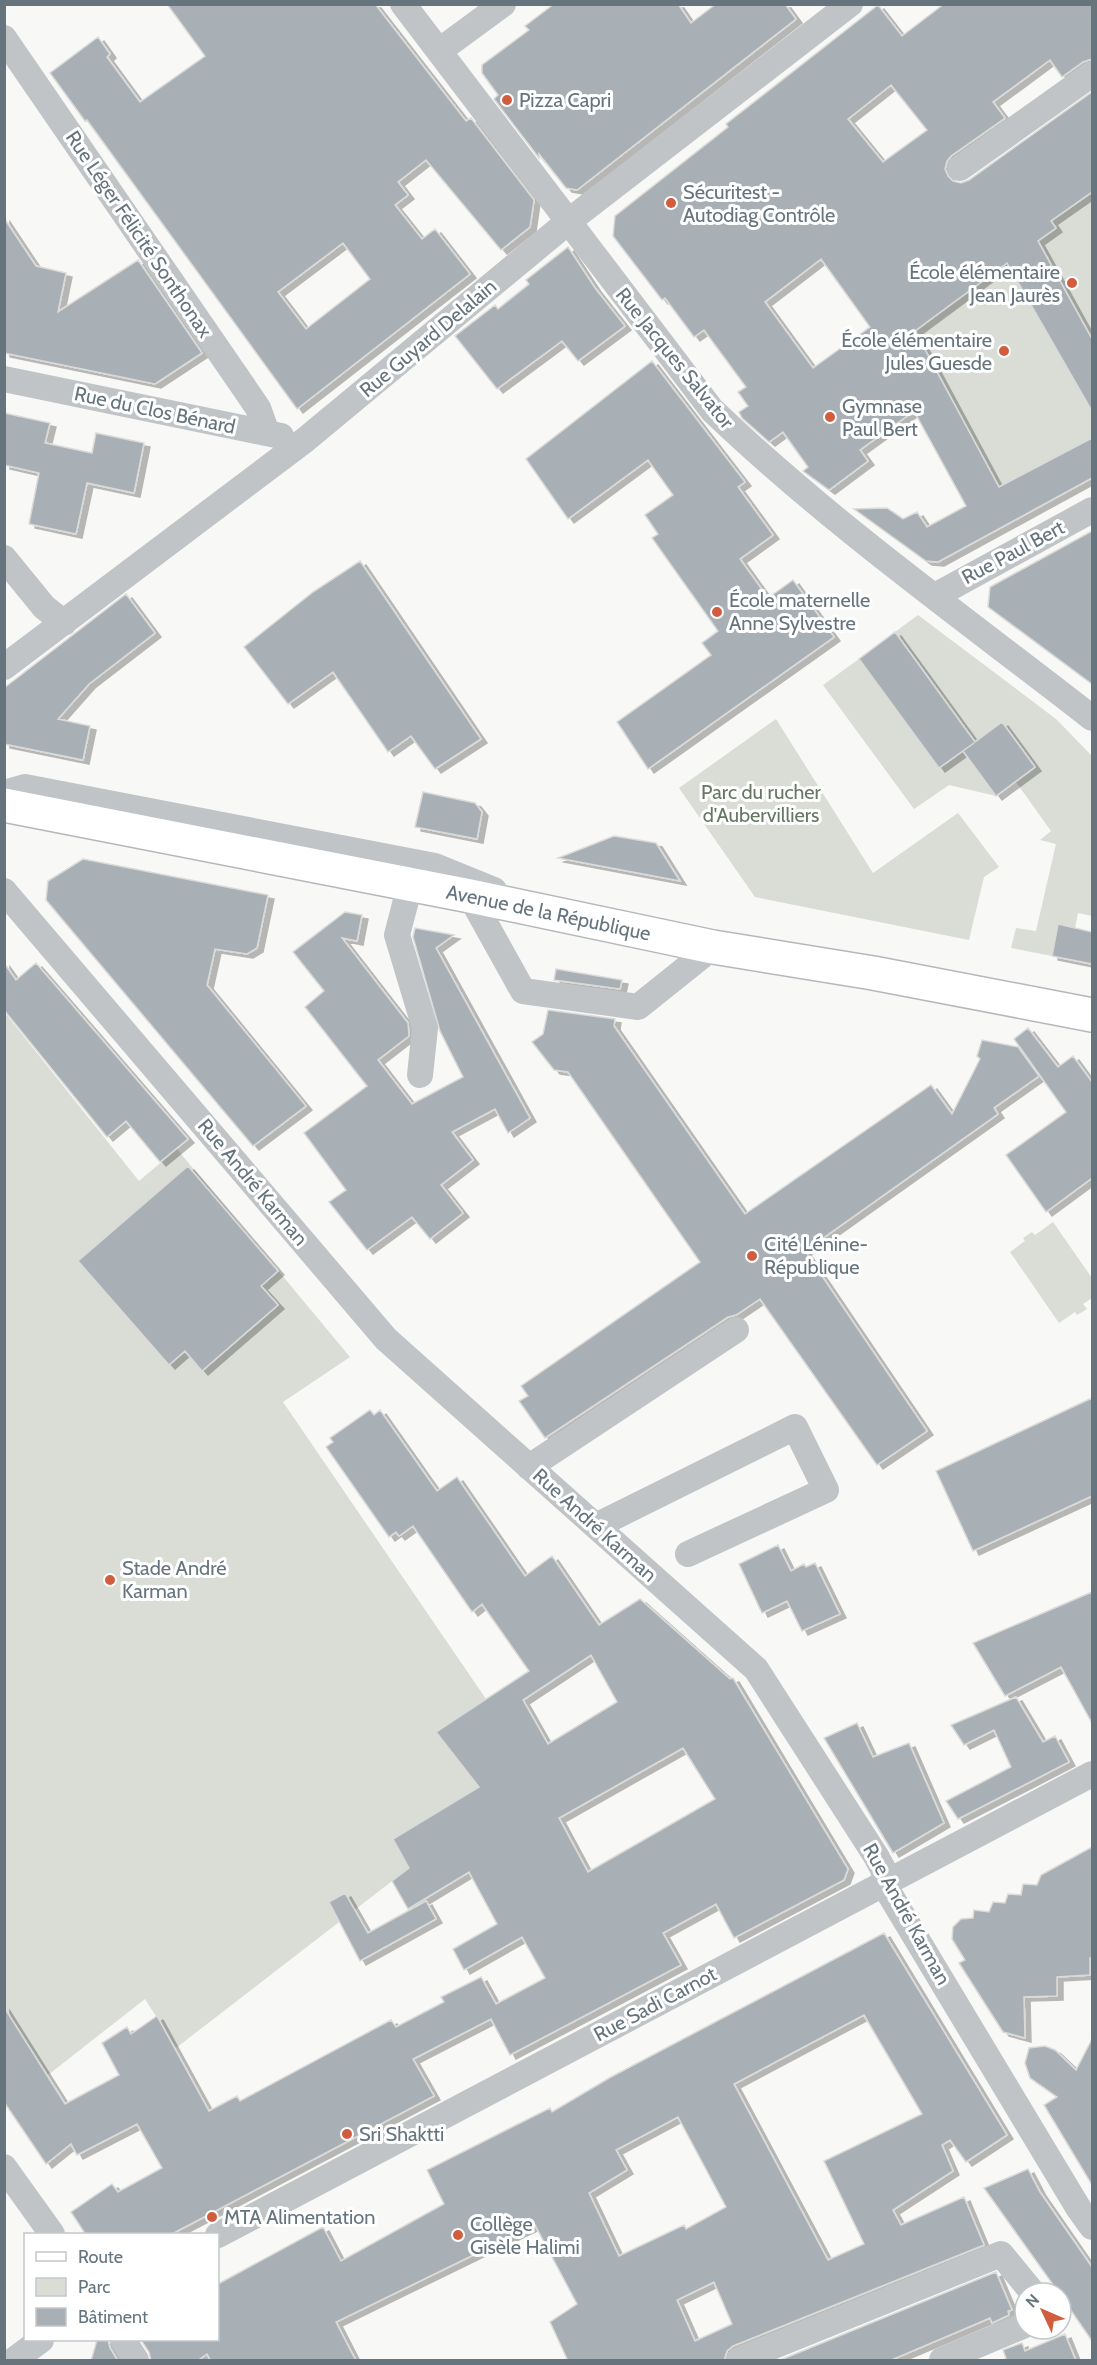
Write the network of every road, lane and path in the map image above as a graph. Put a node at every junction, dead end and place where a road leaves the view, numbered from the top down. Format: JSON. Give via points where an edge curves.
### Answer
{"nodes":[{"id":1,"x":403,"y":4,"type":"edge"},
{"id":2,"x":503,"y":4,"type":"edge"},
{"id":3,"x":850,"y":4,"type":"edge"},
{"id":4,"x":4,"y":38,"type":"edge"},
{"id":5,"x":439,"y":51,"type":"junction"},
{"id":6,"x":1092,"y":74,"type":"edge"},
{"id":7,"x":960,"y":168,"type":"dead end"},
{"id":8,"x":569,"y":221,"type":"junction"},
{"id":9,"x":4,"y":379,"type":"edge"},
{"id":10,"x":267,"y":433,"type":"junction"},
{"id":11,"x":305,"y":440,"type":"junction"},
{"id":12,"x":1092,"y":510,"type":"edge"},
{"id":13,"x":4,"y":558,"type":"edge"},
{"id":14,"x":935,"y":596,"type":"junction"},
{"id":15,"x":64,"y":623,"type":"junction"},
{"id":16,"x":4,"y":667,"type":"edge"},
{"id":17,"x":1092,"y":718,"type":"edge"},
{"id":18,"x":4,"y":794,"type":"edge"},
{"id":19,"x":4,"y":805,"type":"edge"},
{"id":20,"x":410,"y":885,"type":"junction"},
{"id":21,"x":4,"y":891,"type":"edge"},
{"id":22,"x":470,"y":897,"type":"junction"},
{"id":23,"x":547,"y":912,"type":"junction"},
{"id":24,"x":713,"y":947,"type":"junction"},
{"id":25,"x":873,"y":973,"type":"junction"},
{"id":26,"x":1092,"y":1016,"type":"edge"},
{"id":27,"x":1092,"y":1031,"type":"edge"},
{"id":28,"x":420,"y":1075,"type":"dead end"},
{"id":29,"x":736,"y":1330,"type":"dead end"},
{"id":30,"x":529,"y":1467,"type":"junction"},
{"id":31,"x":596,"y":1526,"type":"junction"},
{"id":32,"x":688,"y":1554,"type":"dead end"},
{"id":33,"x":1092,"y":1774,"type":"edge"},
{"id":34,"x":885,"y":1881,"type":"junction"},
{"id":35,"x":4,"y":2167,"type":"edge"},
{"id":36,"x":1092,"y":2227,"type":"edge"},
{"id":37,"x":51,"y":2233,"type":"edge"},
{"id":38,"x":219,"y":2234,"type":"edge"},
{"id":39,"x":1023,"y":2281,"type":"edge"},
{"id":40,"x":1013,"y":2330,"type":"edge"},
{"id":41,"x":39,"y":2341,"type":"edge"},
{"id":42,"x":124,"y":2341,"type":"edge"},
{"id":43,"x":14,"y":2361,"type":"edge"},
{"id":44,"x":136,"y":2361,"type":"edge"},
{"id":45,"x":739,"y":2361,"type":"edge"},
{"id":46,"x":942,"y":2361,"type":"edge"}],
"edges":[{"from":1,"to":5,"type":"street","name":"Rue Jacques Salvator"},
{"from":2,"to":5,"type":"street"},
{"from":3,"to":8,"type":"street","name":"Rue Guyard Delalain"},
{"from":4,"to":10,"type":"street","name":"Rue Léger Félicité Sonthonax","via":[[258,408]]},
{"from":5,"to":8,"type":"street","name":"Rue Jacques Salvator"},
{"from":6,"to":7,"type":"street"},
{"from":8,"to":11,"type":"street","name":"Rue Guyard Delalain"},
{"from":8,"to":14,"type":"street","name":"Rue Jacques Salvator","via":[[712,410],[800,489]]},
{"from":9,"to":10,"type":"street","name":"Rue du Clos Bénard"},
{"from":10,"to":11,"type":"street","name":"Rue du Clos Bénard"},
{"from":11,"to":15,"type":"street","name":"Rue Guyard Delalain"},
{"from":12,"to":14,"type":"street","name":"Rue Paul Bert"},
{"from":13,"to":15,"type":"street","via":[[44,607]]},
{"from":14,"to":17,"type":"street","name":"Rue Jacques Salvator"},
{"from":15,"to":16,"type":"street","name":"Rue Guyard Delalain"},
{"from":18,"to":23,"type":"street","via":[[25,787],[435,866]]},
{"from":19,"to":20,"type":"main road","name":"Avenue de la République"},
{"from":20,"to":22,"type":"main road","name":"Avenue de la République"},
{"from":20,"to":28,"type":"street","via":[[397,935],[426,1028]]},
{"from":21,"to":30,"type":"street","name":"Rue André Karman","via":[[386,1339]]},
{"from":22,"to":23,"type":"main road","name":"Avenue de la République"},
{"from":22,"to":24,"type":"street","via":[[523,991],[638,1007]]},
{"from":23,"to":24,"type":"main road","name":"Avenue de la République"},
{"from":24,"to":25,"type":"main road","name":"Avenue de la République"},
{"from":25,"to":26,"type":"main road","name":"Avenue de la République"},
{"from":25,"to":27,"type":"street","via":[[921,997]]},
{"from":29,"to":30,"type":"street"},
{"from":30,"to":31,"type":"street","name":"Rue André Karman"},
{"from":31,"to":32,"type":"street","via":[[795,1427],[826,1490]]},
{"from":31,"to":34,"type":"street","name":"Rue André Karman","via":[[756,1670],[876,1856]]},
{"from":33,"to":34,"type":"street","name":"Rue Sadi Carnot"},
{"from":34,"to":36,"type":"street","name":"Rue André Karman"},
{"from":34,"to":38,"type":"street","name":"Rue Sadi Carnot"},
{"from":35,"to":37,"type":"street"},
{"from":39,"to":45,"type":"street","via":[[1001,2254]]},
{"from":40,"to":46,"type":"street"},
{"from":41,"to":43,"type":"street"},
{"from":42,"to":44,"type":"street"}]}
